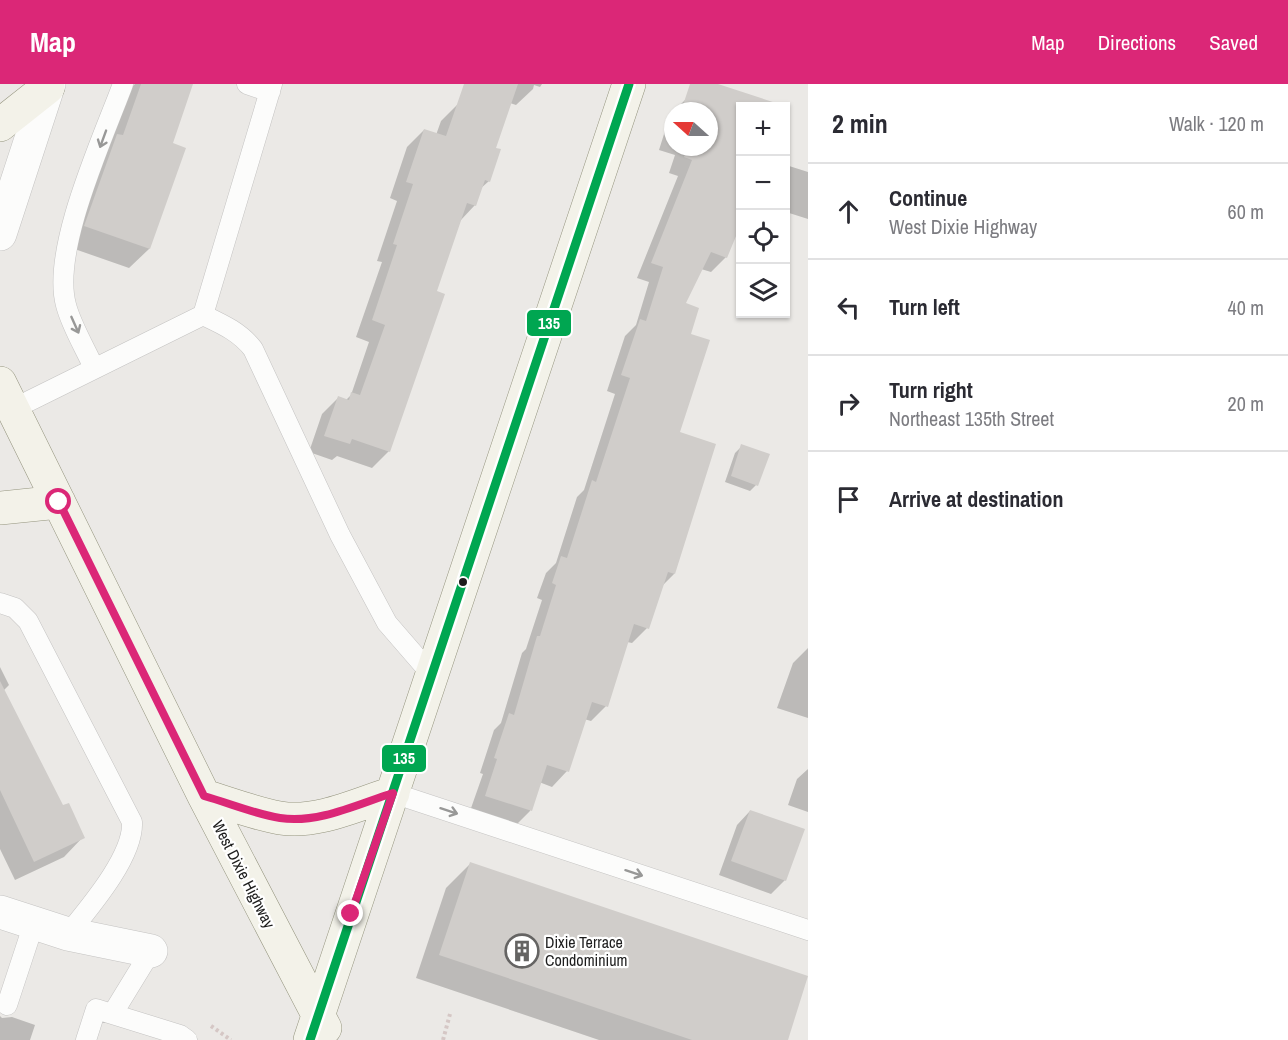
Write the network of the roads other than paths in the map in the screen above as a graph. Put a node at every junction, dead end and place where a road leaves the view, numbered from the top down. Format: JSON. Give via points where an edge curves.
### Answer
{"nodes":[{"id":1,"x":123,"y":84,"type":"edge"},
{"id":2,"x":247,"y":84,"type":"edge"},
{"id":3,"x":629,"y":84,"type":"edge"},
{"id":4,"x":49,"y":86,"type":"edge"},
{"id":5,"x":271,"y":88,"type":"edge"},
{"id":6,"x":0,"y":125,"type":"edge"},
{"id":7,"x":0,"y":234,"type":"edge"},
{"id":8,"x":203,"y":315,"type":"junction"},
{"id":9,"x":94,"y":368,"type":"junction"},
{"id":10,"x":6,"y":396,"type":"edge"},
{"id":11,"x":59,"y":502,"type":"junction"},
{"id":12,"x":0,"y":508,"type":"edge"},
{"id":13,"x":0,"y":603,"type":"edge"},
{"id":14,"x":432,"y":675,"type":"junction"},
{"id":15,"x":393,"y":793,"type":"junction"},
{"id":16,"x":204,"y":796,"type":"junction"},
{"id":17,"x":0,"y":912,"type":"edge"},
{"id":18,"x":34,"y":923,"type":"junction"},
{"id":19,"x":808,"y":930,"type":"edge"},
{"id":20,"x":68,"y":934,"type":"junction"},
{"id":21,"x":151,"y":951,"type":"joint"},
{"id":22,"x":7,"y":1005,"type":"dead end"},
{"id":23,"x":104,"y":1011,"type":"junction"},
{"id":24,"x":320,"y":1033,"type":"edge"},
{"id":25,"x":86,"y":1040,"type":"edge"},
{"id":26,"x":187,"y":1040,"type":"edge"}],
"edges":[{"from":1,"to":9,"type":"lane","one_way":true,"via":[[82,195],[63,272],[66,304]]},
{"from":2,"to":5,"type":"lane"},
{"from":3,"to":14,"type":"main road"},
{"from":4,"to":6,"type":"main road"},
{"from":4,"to":7,"type":"street"},
{"from":5,"to":8,"type":"lane"},
{"from":8,"to":9,"type":"lane"},
{"from":8,"to":14,"type":"lane","via":[[233,330],[253,349],[340,536],[387,623]]},
{"from":9,"to":10,"type":"lane"},
{"from":10,"to":11,"type":"main road","name":"West Dixie Highway"},
{"from":11,"to":12,"type":"main road"},
{"from":11,"to":16,"type":"main road","name":"West Dixie Highway"},
{"from":13,"to":20,"type":"lane","via":[[15,608],[28,621],[132,822],[133,834],[126,850]]},
{"from":14,"to":15,"type":"main road"},
{"from":15,"to":16,"type":"main road","via":[[327,815],[297,818],[280,818]]},
{"from":15,"to":19,"type":"lane","one_way":true},
{"from":15,"to":24,"type":"main road","via":[[351,914]]},
{"from":16,"to":24,"type":"main road","name":"West Dixie Highway"},
{"from":17,"to":18,"type":"street"},
{"from":18,"to":20,"type":"street"},
{"from":18,"to":22,"type":"lane"},
{"from":20,"to":21,"type":"street"},
{"from":21,"to":23,"type":"lane"},
{"from":23,"to":25,"type":"lane"},
{"from":23,"to":26,"type":"lane"}]}
